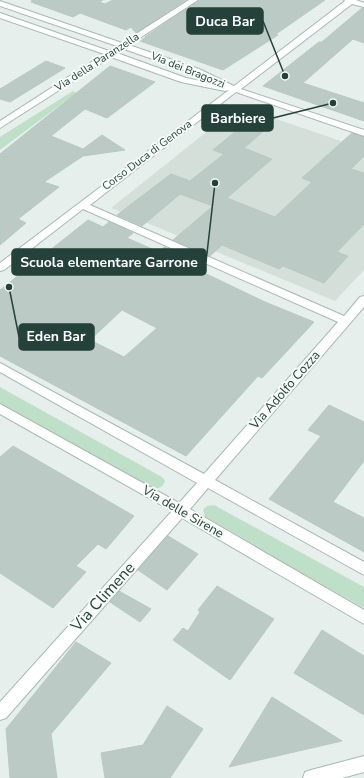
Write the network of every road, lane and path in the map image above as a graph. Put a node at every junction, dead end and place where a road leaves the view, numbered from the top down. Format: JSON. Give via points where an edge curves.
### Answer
{"nodes":[{"id":1,"x":194,"y":0,"type":"edge"},
{"id":2,"x":350,"y":0,"type":"edge"},
{"id":3,"x":0,"y":3,"type":"edge"},
{"id":4,"x":364,"y":5,"type":"edge"},
{"id":5,"x":0,"y":16,"type":"edge"},
{"id":6,"x":123,"y":45,"type":"junction"},
{"id":7,"x":110,"y":54,"type":"junction"},
{"id":8,"x":234,"y":89,"type":"junction"},
{"id":9,"x":0,"y":125,"type":"edge"},
{"id":10,"x":364,"y":133,"type":"edge"},
{"id":11,"x":82,"y":205,"type":"junction"},
{"id":12,"x":0,"y":268,"type":"edge"},
{"id":13,"x":364,"y":300,"type":"edge"},
{"id":14,"x":346,"y":321,"type":"junction"},
{"id":15,"x":0,"y":367,"type":"edge"},
{"id":16,"x":0,"y":408,"type":"edge"},
{"id":17,"x":206,"y":481,"type":"junction"},
{"id":18,"x":181,"y":510,"type":"junction"},
{"id":19,"x":364,"y":569,"type":"edge"},
{"id":20,"x":364,"y":618,"type":"edge"},
{"id":21,"x":0,"y":713,"type":"edge"},
{"id":22,"x":364,"y":764,"type":"edge"},
{"id":23,"x":311,"y":778,"type":"edge"}],
"edges":[{"from":1,"to":6,"type":"street","name":"Via della Paranzella"},
{"from":2,"to":4,"type":"street"},
{"from":2,"to":8,"type":"street","name":"Corso Duca di Genova"},
{"from":3,"to":6,"type":"street","name":"Via dei Bragozzi"},
{"from":5,"to":7,"type":"street","name":"Via dei Bragozzi"},
{"from":6,"to":7,"type":"street","name":"Via della Paranzella"},
{"from":6,"to":8,"type":"street","name":"Via dei Bragozzi","via":[[200,72]]},
{"from":7,"to":8,"type":"street","name":"Via dei Bragozzi","via":[[194,83]]},
{"from":7,"to":9,"type":"street","name":"Via della Paranzella"},
{"from":8,"to":10,"type":"street"},
{"from":8,"to":11,"type":"street","name":"Corso Duca di Genova"},
{"from":11,"to":12,"type":"street","name":"Corso Duca di Genova"},
{"from":11,"to":14,"type":"street"},
{"from":13,"to":14,"type":"street","name":"Via Adolfo Cozza"},
{"from":14,"to":17,"type":"street","name":"Via Adolfo Cozza"},
{"from":15,"to":17,"type":"street"},
{"from":16,"to":18,"type":"street","name":"Via delle Sirene"},
{"from":17,"to":18,"type":"street","name":"Via Climene"},
{"from":17,"to":19,"type":"street"},
{"from":18,"to":20,"type":"street","name":"Via delle Sirene"},
{"from":18,"to":21,"type":"street","name":"Via Climene"},
{"from":22,"to":23,"type":"street"}]}
